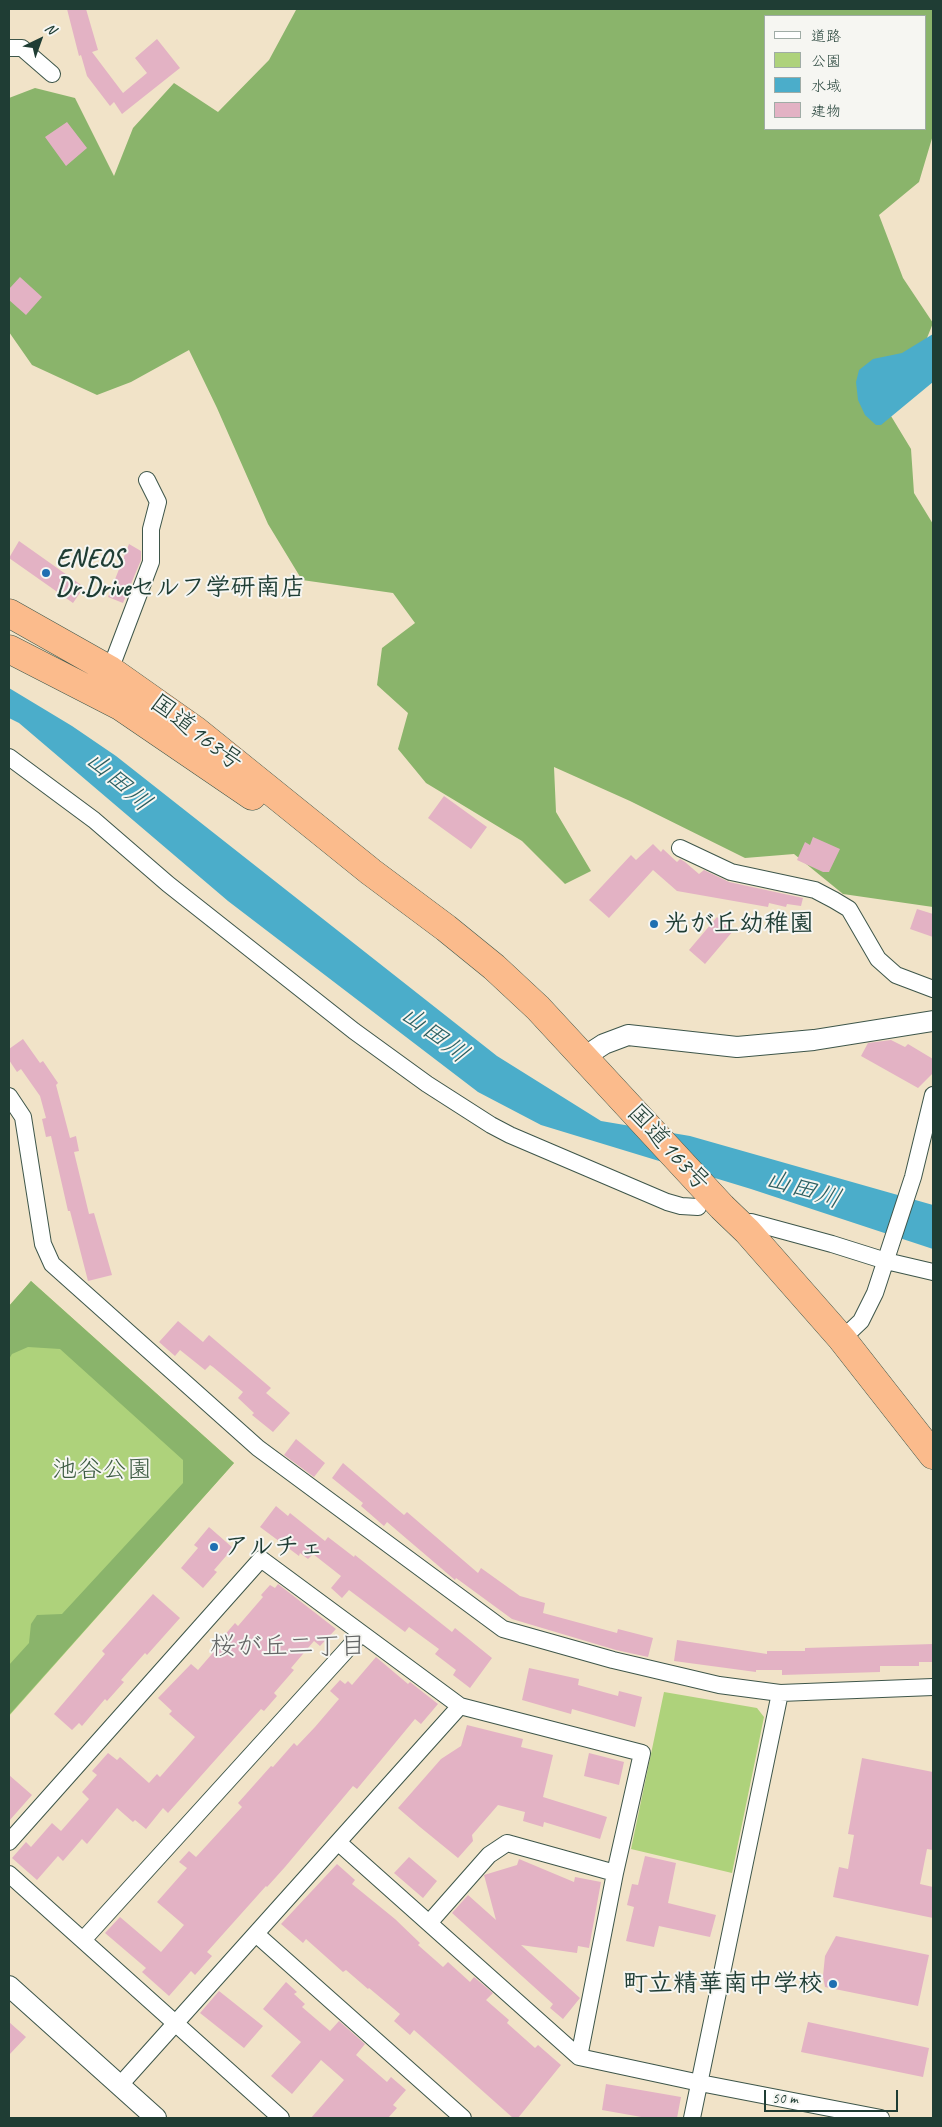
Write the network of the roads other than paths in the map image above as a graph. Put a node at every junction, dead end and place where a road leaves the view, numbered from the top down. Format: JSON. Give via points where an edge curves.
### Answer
{"nodes":[{"id":1,"x":9,"y":48,"type":"edge"},
{"id":2,"x":52,"y":74,"type":"dead end"},
{"id":3,"x":147,"y":480,"type":"dead end"},
{"id":4,"x":9,"y":613,"type":"edge"},
{"id":5,"x":9,"y":650,"type":"edge"},
{"id":6,"x":110,"y":670,"type":"junction"},
{"id":7,"x":9,"y":757,"type":"edge"},
{"id":8,"x":680,"y":848,"type":"dead end"},
{"id":9,"x":371,"y":872,"type":"junction"},
{"id":10,"x":933,"y":989,"type":"edge"},
{"id":11,"x":933,"y":1021,"type":"edge"},
{"id":12,"x":584,"y":1057,"type":"junction"},
{"id":13,"x":933,"y":1095,"type":"edge"},
{"id":14,"x":9,"y":1096,"type":"edge"},
{"id":15,"x":710,"y":1207,"type":"junction"},
{"id":16,"x":751,"y":1222,"type":"dead end"},
{"id":17,"x":887,"y":1257,"type":"junction"},
{"id":18,"x":933,"y":1272,"type":"edge"},
{"id":19,"x":842,"y":1339,"type":"junction"},
{"id":20,"x":933,"y":1455,"type":"edge"},
{"id":21,"x":361,"y":1634,"type":"junction"},
{"id":22,"x":933,"y":1687,"type":"edge"},
{"id":23,"x":780,"y":1693,"type":"junction"},
{"id":24,"x":460,"y":1706,"type":"junction"},
{"id":25,"x":9,"y":1842,"type":"edge"},
{"id":26,"x":339,"y":1843,"type":"junction"},
{"id":27,"x":615,"y":1873,"type":"junction"},
{"id":28,"x":9,"y":1874,"type":"edge"},
{"id":29,"x":429,"y":1923,"type":"junction"},
{"id":30,"x":256,"y":1934,"type":"junction"},
{"id":31,"x":83,"y":1940,"type":"junction"},
{"id":32,"x":9,"y":1986,"type":"edge"},
{"id":33,"x":174,"y":2023,"type":"junction"},
{"id":34,"x":580,"y":2057,"type":"junction"},
{"id":35,"x":700,"y":2083,"type":"junction"},
{"id":36,"x":120,"y":2085,"type":"junction"},
{"id":37,"x":156,"y":2118,"type":"edge"},
{"id":38,"x":281,"y":2118,"type":"edge"},
{"id":39,"x":463,"y":2118,"type":"edge"},
{"id":40,"x":692,"y":2118,"type":"edge"},
{"id":41,"x":881,"y":2118,"type":"edge"}],
"edges":[{"from":1,"to":2,"type":"street","via":[[22,48]]},
{"from":3,"to":6,"type":"street","via":[[158,502],[151,529],[151,562]]},
{"from":4,"to":6,"type":"highway","name":"国道163号"},
{"from":5,"to":9,"type":"highway","name":"国道163号","via":[[120,706],[321,843]]},
{"from":6,"to":9,"type":"highway","name":"国道163号","via":[[195,730]]},
{"from":7,"to":15,"type":"street","via":[[94,820],[168,884],[354,1031],[427,1084],[510,1135],[667,1202]]},
{"from":8,"to":10,"type":"street","via":[[731,872],[816,890],[834,900],[849,909],[878,959],[896,975]]},
{"from":9,"to":12,"type":"highway","name":"国道163号","via":[[494,967]]},
{"from":11,"to":12,"type":"street","via":[[814,1040],[737,1047],[628,1035],[604,1044]]},
{"from":12,"to":15,"type":"highway","name":"国道163号"},
{"from":13,"to":17,"type":"street"},
{"from":14,"to":23,"type":"street","via":[[23,1117],[43,1244],[52,1264],[258,1448],[503,1630],[700,1680]]},
{"from":15,"to":19,"type":"highway","name":"国道163号","via":[[747,1231]]},
{"from":16,"to":17,"type":"street"},
{"from":17,"to":18,"type":"street"},
{"from":17,"to":19,"type":"street","via":[[876,1293],[861,1320]]},
{"from":19,"to":20,"type":"highway","name":"国道163号"},
{"from":21,"to":24,"type":"street"},
{"from":21,"to":25,"type":"street","via":[[261,1559]]},
{"from":21,"to":31,"type":"street"},
{"from":22,"to":23,"type":"street"},
{"from":23,"to":35,"type":"street"},
{"from":24,"to":26,"type":"street"},
{"from":24,"to":27,"type":"street","via":[[642,1752]]},
{"from":26,"to":29,"type":"street"},
{"from":26,"to":30,"type":"street"},
{"from":27,"to":29,"type":"street","via":[[507,1843],[489,1855]]},
{"from":27,"to":34,"type":"street"},
{"from":28,"to":31,"type":"street"},
{"from":29,"to":34,"type":"street"},
{"from":30,"to":33,"type":"street"},
{"from":30,"to":39,"type":"street"},
{"from":31,"to":33,"type":"street"},
{"from":32,"to":36,"type":"street"},
{"from":33,"to":36,"type":"street"},
{"from":33,"to":38,"type":"street"},
{"from":34,"to":35,"type":"street"},
{"from":35,"to":40,"type":"street"},
{"from":35,"to":41,"type":"street"},
{"from":36,"to":37,"type":"street"}]}
